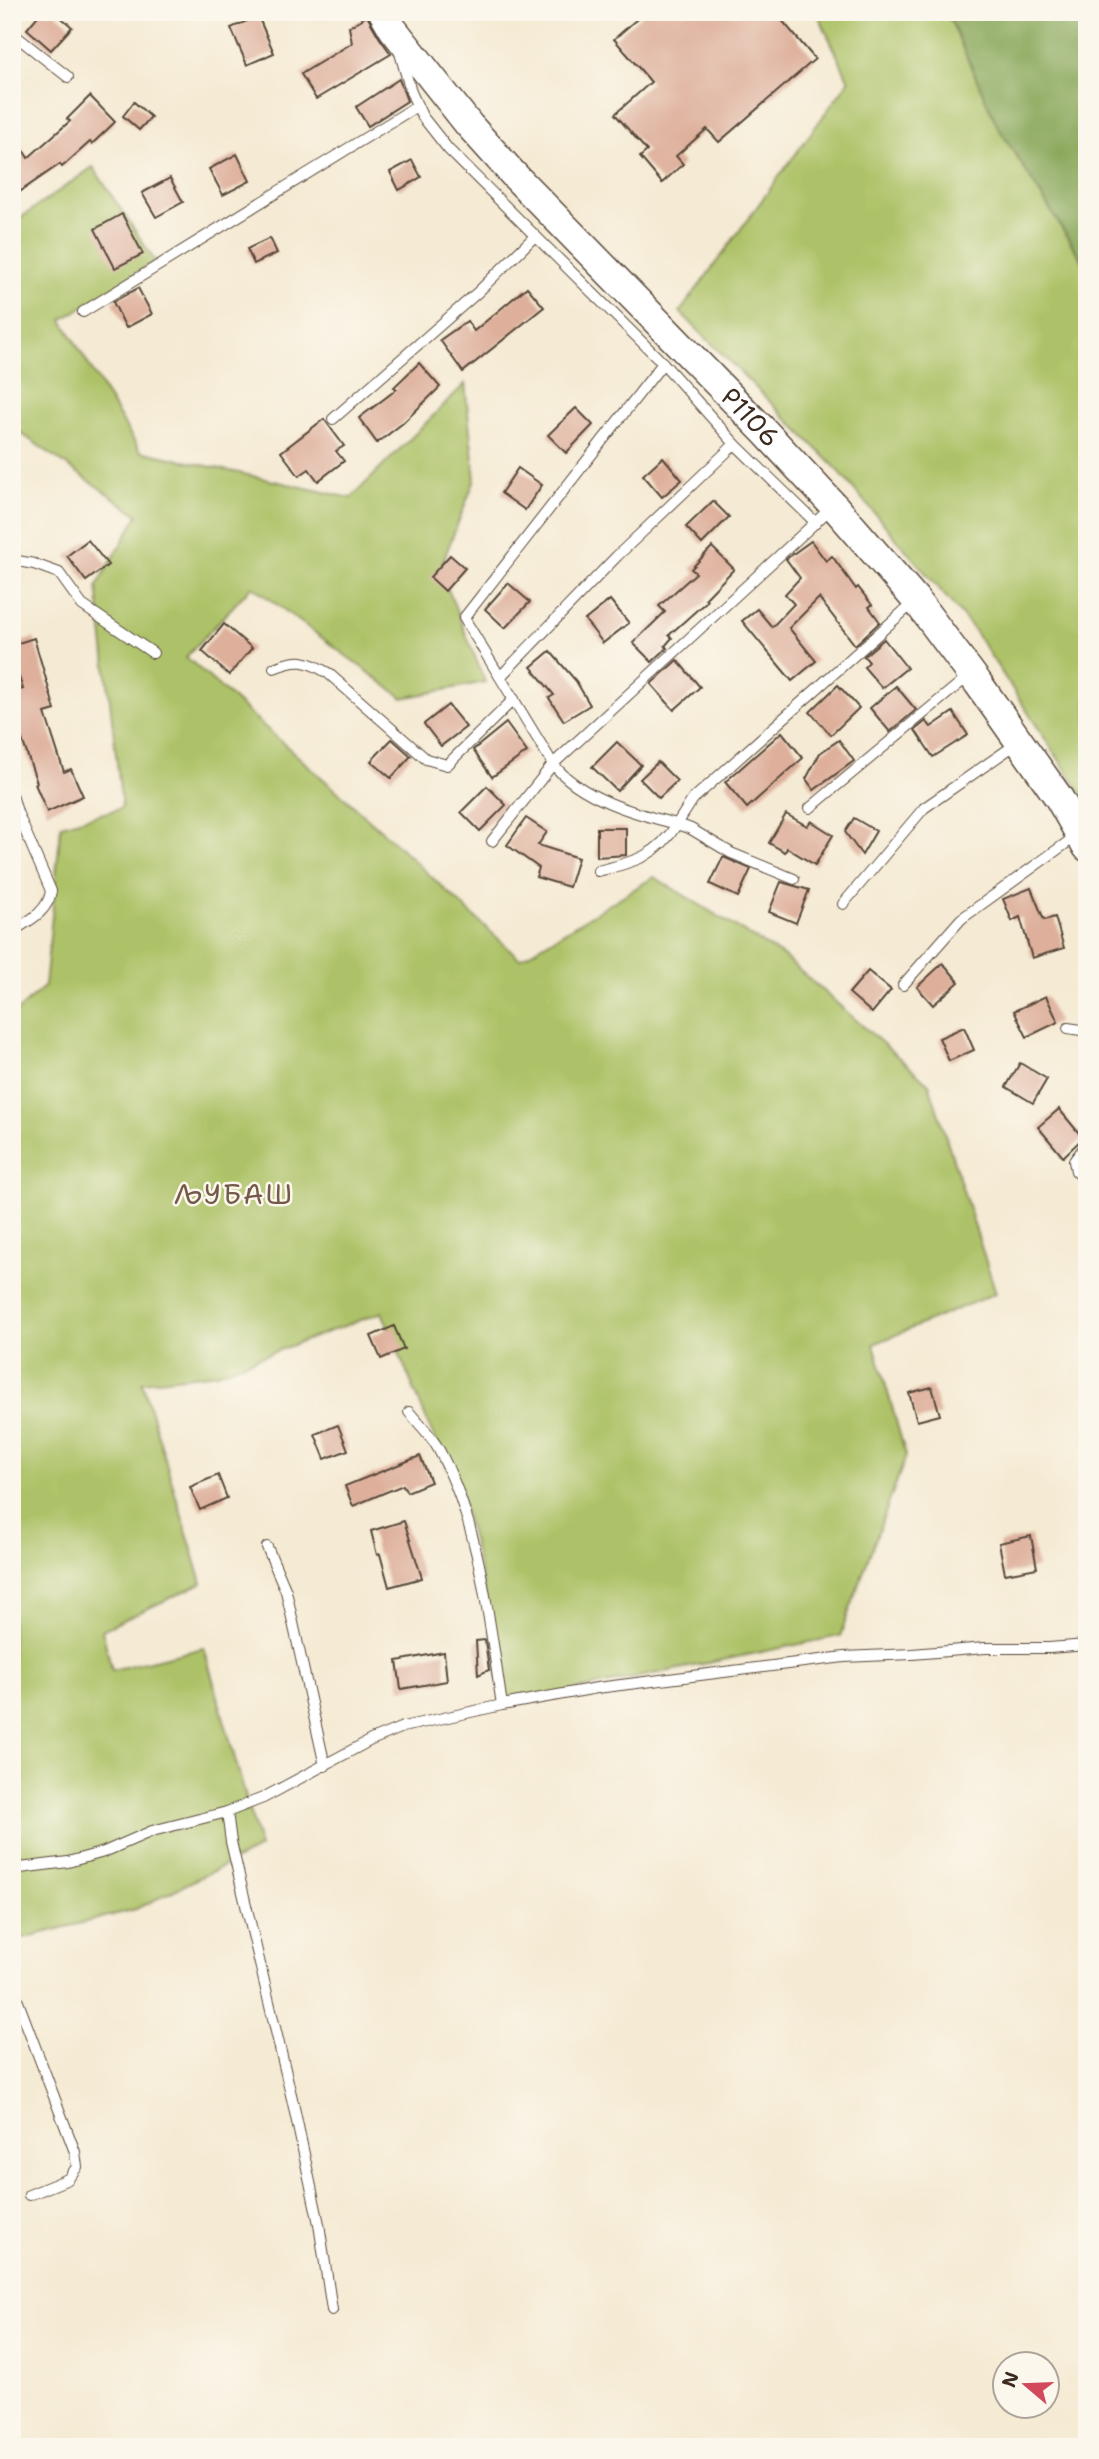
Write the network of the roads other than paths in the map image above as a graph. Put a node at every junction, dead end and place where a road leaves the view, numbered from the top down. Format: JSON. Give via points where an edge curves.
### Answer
{"nodes":[{"id":1,"x":388,"y":21,"type":"edge"},
{"id":2,"x":12,"y":33,"type":"edge"},
{"id":3,"x":68,"y":76,"type":"dead end"},
{"id":4,"x":417,"y":106,"type":"junction"},
{"id":5,"x":535,"y":236,"type":"junction"},
{"id":6,"x":83,"y":312,"type":"dead end"},
{"id":7,"x":663,"y":363,"type":"junction"},
{"id":8,"x":333,"y":419,"type":"dead end"},
{"id":9,"x":735,"y":444,"type":"junction"},
{"id":10,"x":825,"y":514,"type":"junction"},
{"id":11,"x":12,"y":560,"type":"edge"},
{"id":12,"x":916,"y":600,"type":"junction"},
{"id":13,"x":153,"y":653,"type":"dead end"},
{"id":14,"x":274,"y":668,"type":"dead end"},
{"id":15,"x":971,"y":674,"type":"junction"},
{"id":16,"x":501,"y":676,"type":"junction"},
{"id":17,"x":514,"y":699,"type":"junction"},
{"id":18,"x":1020,"y":742,"type":"junction"},
{"id":19,"x":553,"y":764,"type":"junction"},
{"id":20,"x":12,"y":795,"type":"edge"},
{"id":21,"x":810,"y":808,"type":"dead end"},
{"id":22,"x":677,"y":824,"type":"junction"},
{"id":23,"x":492,"y":841,"type":"dead end"},
{"id":24,"x":1083,"y":841,"type":"edge"},
{"id":25,"x":598,"y":870,"type":"dead end"},
{"id":26,"x":794,"y":879,"type":"dead end"},
{"id":27,"x":843,"y":904,"type":"dead end"},
{"id":28,"x":13,"y":929,"type":"edge"},
{"id":29,"x":902,"y":985,"type":"dead end"},
{"id":30,"x":1068,"y":1028,"type":"dead end"},
{"id":31,"x":1087,"y":1031,"type":"edge"},
{"id":32,"x":1087,"y":1144,"type":"edge"},
{"id":33,"x":1087,"y":1181,"type":"edge"},
{"id":34,"x":409,"y":1412,"type":"dead end"},
{"id":35,"x":267,"y":1548,"type":"dead end"},
{"id":36,"x":1087,"y":1645,"type":"edge"},
{"id":37,"x":502,"y":1705,"type":"junction"},
{"id":38,"x":325,"y":1766,"type":"junction"},
{"id":39,"x":227,"y":1812,"type":"junction"},
{"id":40,"x":12,"y":1869,"type":"edge"},
{"id":41,"x":12,"y":1986,"type":"edge"},
{"id":42,"x":29,"y":2195,"type":"dead end"},
{"id":43,"x":332,"y":2309,"type":"dead end"}],
"edges":[{"from":1,"to":4,"type":"lane"},
{"from":1,"to":10,"type":"main road","name":"P1106","via":[[433,82],[514,175]]},
{"from":2,"to":3,"type":"lane"},
{"from":4,"to":5,"type":"lane","via":[[448,149]]},
{"from":4,"to":6,"type":"lane"},
{"from":5,"to":7,"type":"lane"},
{"from":5,"to":8,"type":"lane"},
{"from":7,"to":9,"type":"lane"},
{"from":7,"to":16,"type":"lane","via":[[464,618]]},
{"from":9,"to":10,"type":"lane"},
{"from":9,"to":16,"type":"lane","via":[[617,556]]},
{"from":10,"to":12,"type":"main road","name":"P1106"},
{"from":10,"to":19,"type":"lane"},
{"from":11,"to":13,"type":"lane","via":[[59,573],[82,606]]},
{"from":12,"to":15,"type":"main road","name":"P1106"},
{"from":12,"to":22,"type":"lane","via":[[693,799]]},
{"from":14,"to":17,"type":"lane","via":[[302,660],[312,663],[426,760],[447,765]]},
{"from":15,"to":18,"type":"main road","name":"P1106"},
{"from":15,"to":21,"type":"lane"},
{"from":16,"to":17,"type":"lane"},
{"from":17,"to":19,"type":"lane"},
{"from":18,"to":24,"type":"main road","name":"P1106"},
{"from":18,"to":27,"type":"lane","via":[[925,808]]},
{"from":19,"to":22,"type":"lane","via":[[582,789],[645,816]]},
{"from":19,"to":23,"type":"lane"},
{"from":20,"to":28,"type":"lane","via":[[51,891],[43,909]]},
{"from":22,"to":25,"type":"lane","via":[[667,841],[640,860]]},
{"from":22,"to":26,"type":"lane"},
{"from":24,"to":29,"type":"lane","via":[[961,919]]},
{"from":30,"to":31,"type":"lane"},
{"from":32,"to":33,"type":"lane","via":[[1074,1161],[1076,1171]]},
{"from":34,"to":37,"type":"lane","via":[[438,1447],[460,1492],[484,1590]]},
{"from":35,"to":38,"type":"lane","via":[[286,1591]]},
{"from":36,"to":37,"type":"lane","via":[[844,1657],[597,1688]]},
{"from":37,"to":38,"type":"lane","via":[[403,1727]]},
{"from":38,"to":39,"type":"lane"},
{"from":39,"to":40,"type":"lane","via":[[152,1831],[68,1863]]},
{"from":39,"to":43,"type":"lane","via":[[319,2224]]},
{"from":41,"to":42,"type":"lane","via":[[77,2167],[68,2179]]}]}
